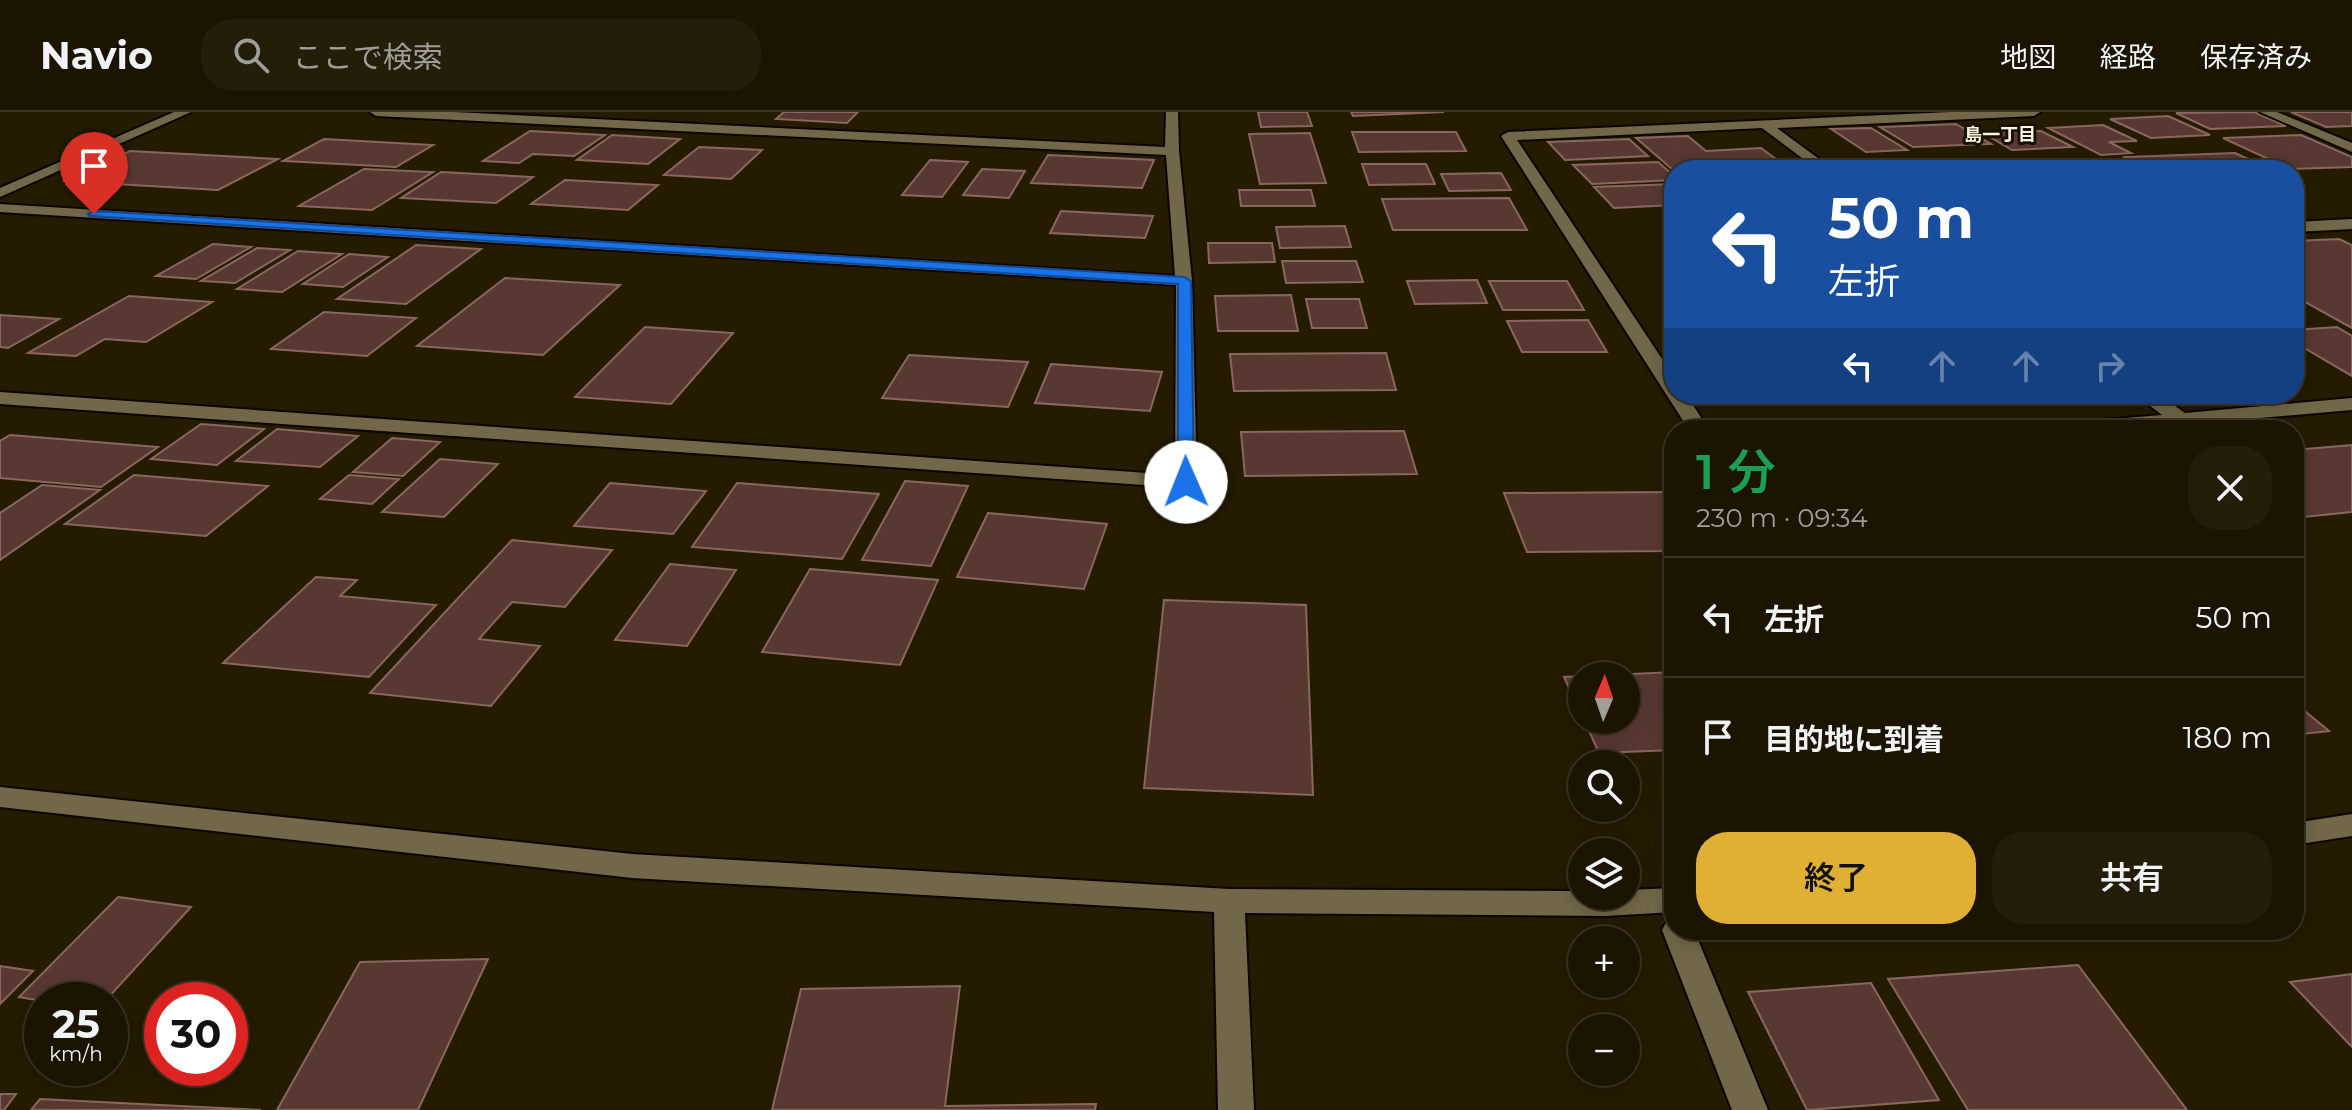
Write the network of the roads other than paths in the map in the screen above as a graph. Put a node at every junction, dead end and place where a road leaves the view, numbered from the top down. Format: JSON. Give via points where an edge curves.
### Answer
{"nodes":[{"id":1,"x":185,"y":112,"type":"edge"},
{"id":2,"x":376,"y":112,"type":"edge"},
{"id":3,"x":1172,"y":112,"type":"edge"},
{"id":4,"x":2034,"y":112,"type":"edge"},
{"id":5,"x":2266,"y":112,"type":"edge"},
{"id":6,"x":1764,"y":124,"type":"junction"},
{"id":7,"x":2352,"y":148,"type":"edge"},
{"id":8,"x":1172,"y":151,"type":"junction"},
{"id":9,"x":1813,"y":160,"type":"edge"},
{"id":10,"x":0,"y":193,"type":"edge"},
{"id":11,"x":0,"y":208,"type":"edge"},
{"id":12,"x":2352,"y":224,"type":"edge"},
{"id":13,"x":2304,"y":226,"type":"edge"},
{"id":14,"x":1184,"y":281,"type":"junction"},
{"id":15,"x":1664,"y":375,"type":"edge"},
{"id":16,"x":10,"y":399,"type":"edge"},
{"id":17,"x":2160,"y":404,"type":"edge"},
{"id":18,"x":2352,"y":404,"type":"edge"},
{"id":19,"x":0,"y":412,"type":"edge"},
{"id":20,"x":2180,"y":418,"type":"junction"},
{"id":21,"x":2159,"y":420,"type":"edge"},
{"id":22,"x":0,"y":797,"type":"edge"},
{"id":23,"x":2352,"y":825,"type":"edge"},
{"id":24,"x":2304,"y":832,"type":"edge"},
{"id":25,"x":1229,"y":901,"type":"junction"},
{"id":26,"x":1664,"y":911,"type":"edge"},
{"id":27,"x":1684,"y":940,"type":"edge"},
{"id":28,"x":1236,"y":1110,"type":"edge"},
{"id":29,"x":1750,"y":1110,"type":"edge"}],
"edges":[{"from":1,"to":10,"type":"street"},
{"from":2,"to":8,"type":"street","via":[[755,125]]},
{"from":3,"to":8,"type":"street"},
{"from":4,"to":6,"type":"street"},
{"from":5,"to":7,"type":"street"},
{"from":6,"to":9,"type":"street"},
{"from":6,"to":15,"type":"street","via":[[1508,136]]},
{"from":8,"to":14,"type":"street"},
{"from":11,"to":14,"type":"street"},
{"from":12,"to":13,"type":"street"},
{"from":14,"to":16,"type":"street","via":[[1186,482]]},
{"from":16,"to":19,"type":"street"},
{"from":17,"to":20,"type":"street"},
{"from":18,"to":20,"type":"street"},
{"from":20,"to":21,"type":"street"},
{"from":22,"to":25,"type":"street","via":[[632,866]]},
{"from":23,"to":24,"type":"street"},
{"from":25,"to":26,"type":"street","via":[[1605,904]]},
{"from":25,"to":28,"type":"street"},
{"from":27,"to":29,"type":"street"}]}
